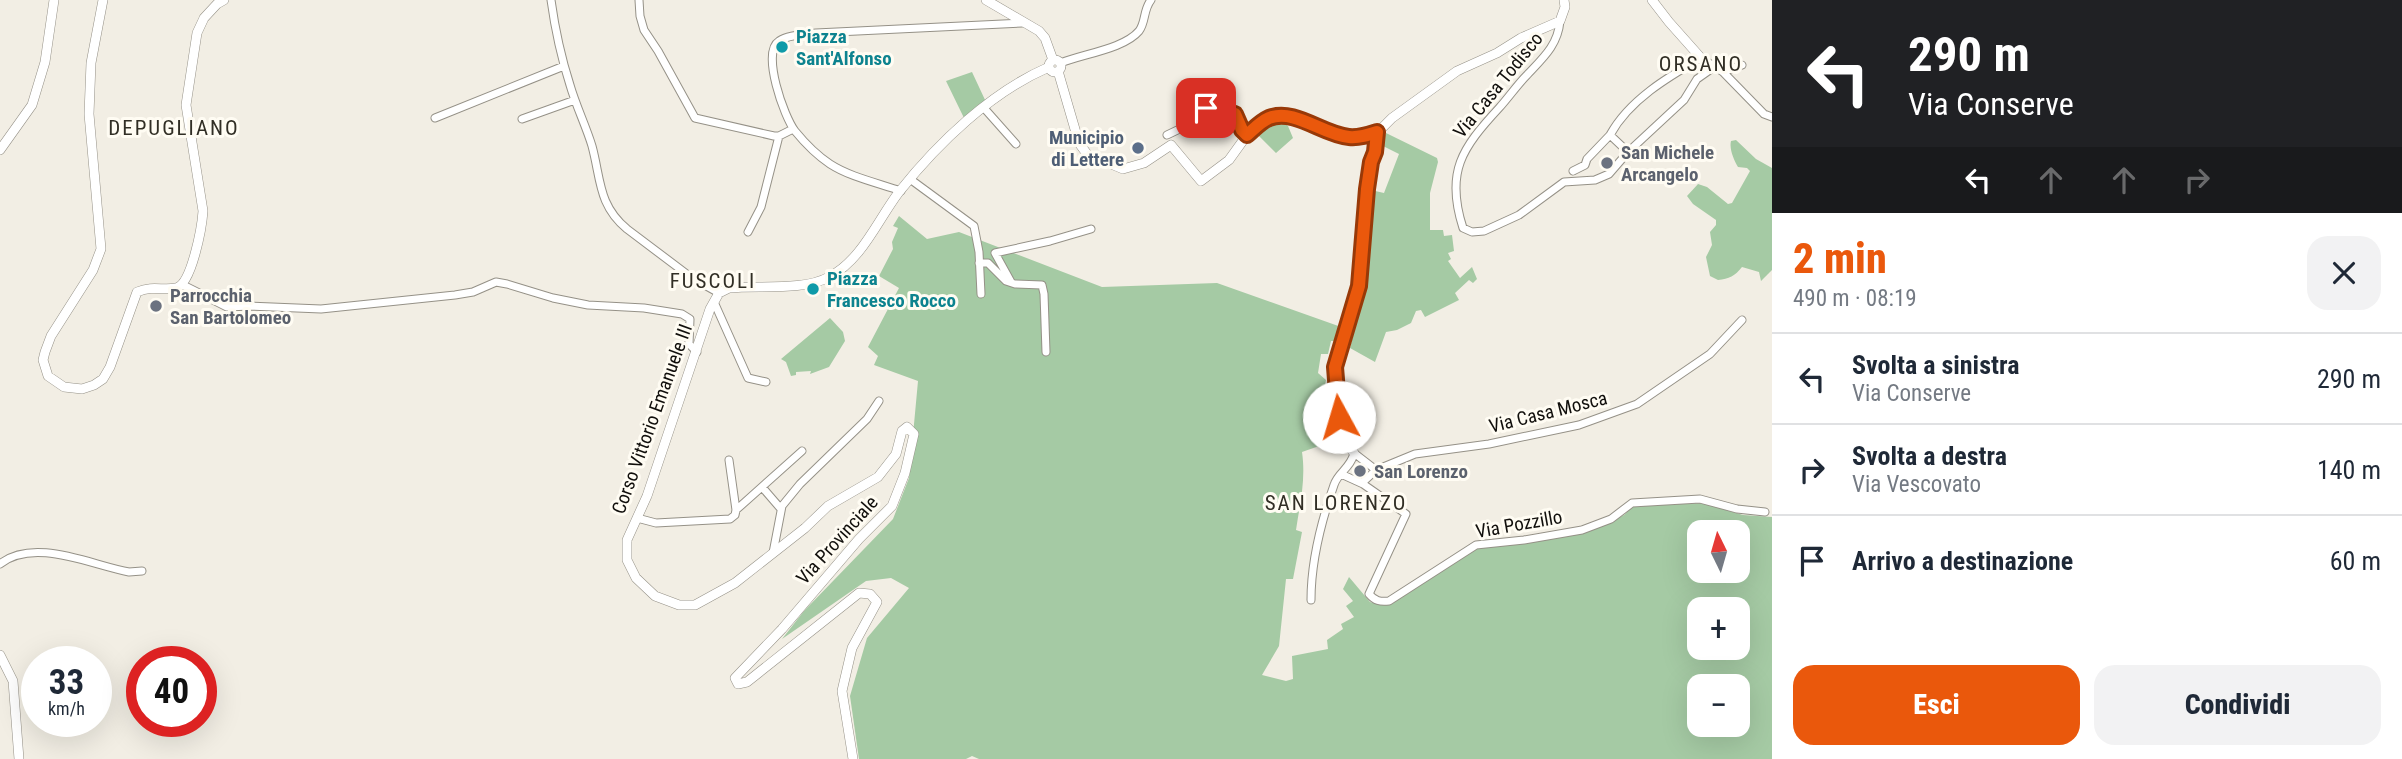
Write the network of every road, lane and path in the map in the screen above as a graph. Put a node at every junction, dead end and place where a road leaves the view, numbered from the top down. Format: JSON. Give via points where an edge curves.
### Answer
{"nodes":[{"id":1,"x":54,"y":0,"type":"edge"},
{"id":2,"x":103,"y":0,"type":"edge"},
{"id":3,"x":224,"y":0,"type":"edge"},
{"id":4,"x":551,"y":0,"type":"edge"},
{"id":5,"x":639,"y":0,"type":"edge"},
{"id":6,"x":986,"y":0,"type":"edge"},
{"id":7,"x":1151,"y":0,"type":"edge"},
{"id":8,"x":1564,"y":0,"type":"edge"},
{"id":9,"x":1653,"y":0,"type":"edge"},
{"id":10,"x":1560,"y":21,"type":"junction"},
{"id":11,"x":1022,"y":23,"type":"junction"},
{"id":12,"x":1701,"y":58,"type":"junction"},
{"id":13,"x":1055,"y":65,"type":"junction"},
{"id":14,"x":1742,"y":65,"type":"dead end"},
{"id":15,"x":564,"y":66,"type":"junction"},
{"id":16,"x":1714,"y":67,"type":"junction"},
{"id":17,"x":1723,"y":72,"type":"junction"},
{"id":18,"x":575,"y":100,"type":"junction"},
{"id":19,"x":984,"y":108,"type":"junction"},
{"id":20,"x":1772,"y":117,"type":"edge"},
{"id":21,"x":435,"y":118,"type":"dead end"},
{"id":22,"x":522,"y":119,"type":"dead end"},
{"id":23,"x":793,"y":129,"type":"junction"},
{"id":24,"x":1377,"y":132,"type":"junction"},
{"id":25,"x":1167,"y":135,"type":"dead end"},
{"id":26,"x":1247,"y":135,"type":"junction"},
{"id":27,"x":1610,"y":135,"type":"junction"},
{"id":28,"x":779,"y":136,"type":"junction"},
{"id":29,"x":1017,"y":144,"type":"dead end"},
{"id":30,"x":0,"y":150,"type":"edge"},
{"id":31,"x":1628,"y":152,"type":"junction"},
{"id":32,"x":1573,"y":171,"type":"dead end"},
{"id":33,"x":910,"y":179,"type":"junction"},
{"id":34,"x":901,"y":191,"type":"junction"},
{"id":35,"x":1091,"y":229,"type":"dead end"},
{"id":36,"x":748,"y":232,"type":"dead end"},
{"id":37,"x":979,"y":263,"type":"junction"},
{"id":38,"x":1011,"y":282,"type":"junction"},
{"id":39,"x":183,"y":285,"type":"junction"},
{"id":40,"x":981,"y":294,"type":"dead end"},
{"id":41,"x":716,"y":298,"type":"junction"},
{"id":42,"x":1742,"y":320,"type":"dead end"},
{"id":43,"x":697,"y":352,"type":"junction"},
{"id":44,"x":1046,"y":352,"type":"dead end"},
{"id":45,"x":766,"y":382,"type":"dead end"},
{"id":46,"x":879,"y":401,"type":"dead end"},
{"id":47,"x":802,"y":451,"type":"dead end"},
{"id":48,"x":1354,"y":453,"type":"junction"},
{"id":49,"x":729,"y":460,"type":"dead end"},
{"id":50,"x":1376,"y":470,"type":"junction"},
{"id":51,"x":1341,"y":474,"type":"junction"},
{"id":52,"x":1362,"y":483,"type":"junction"},
{"id":53,"x":762,"y":487,"type":"junction"},
{"id":54,"x":781,"y":509,"type":"junction"},
{"id":55,"x":736,"y":510,"type":"junction"},
{"id":56,"x":1765,"y":512,"type":"dead end"},
{"id":57,"x":636,"y":518,"type":"junction"},
{"id":58,"x":773,"y":553,"type":"junction"},
{"id":59,"x":627,"y":561,"type":"joint"},
{"id":60,"x":0,"y":564,"type":"edge"},
{"id":61,"x":142,"y":571,"type":"dead end"},
{"id":62,"x":1311,"y":600,"type":"dead end"},
{"id":63,"x":0,"y":655,"type":"edge"},
{"id":64,"x":19,"y":759,"type":"edge"},
{"id":65,"x":853,"y":759,"type":"edge"}],
"edges":[{"from":1,"to":30,"type":"street","via":[[45,62],[32,104]]},
{"from":2,"to":39,"type":"street","via":[[91,64],[89,114],[101,250],[44,352],[48,376],[64,387],[82,389],[103,379],[137,292]]},
{"from":3,"to":39,"type":"street","via":[[204,18],[197,33],[186,105],[203,211]]},
{"from":4,"to":15,"type":"street"},
{"from":5,"to":28,"type":"street","via":[[644,30],[695,118]]},
{"from":6,"to":11,"type":"street"},
{"from":7,"to":13,"type":"street","via":[[1142,25],[1131,38]]},
{"from":8,"to":10,"type":"street"},
{"from":9,"to":12,"type":"street"},
{"from":10,"to":24,"type":"street","via":[[1444,80]]},
{"from":10,"to":31,"type":"street","name":"Via Casa Todisco","via":[[1550,51],[1468,144],[1457,170],[1463,228],[1484,231],[1519,215],[1564,182],[1609,174]]},
{"from":11,"to":13,"type":"street","via":[[1045,38]]},
{"from":11,"to":23,"type":"street","via":[[816,33],[779,41],[771,56]]},
{"from":12,"to":16,"type":"street"},
{"from":12,"to":27,"type":"street","via":[[1641,99]]},
{"from":13,"to":19,"type":"street","via":[[1022,79]]},
{"from":13,"to":26,"type":"street","via":[[1079,143],[1087,154],[1123,169],[1144,163],[1171,145],[1201,181],[1229,160]]},
{"from":14,"to":17,"type":"street"},
{"from":15,"to":18,"type":"street"},
{"from":15,"to":21,"type":"street"},
{"from":16,"to":17,"type":"street"},
{"from":16,"to":31,"type":"street"},
{"from":17,"to":20,"type":"street"},
{"from":18,"to":22,"type":"street"},
{"from":18,"to":41,"type":"street","via":[[592,148],[599,187],[615,218]]},
{"from":19,"to":29,"type":"street"},
{"from":19,"to":33,"type":"street"},
{"from":23,"to":28,"type":"street"},
{"from":23,"to":34,"type":"street","via":[[832,165]]},
{"from":24,"to":26,"type":"street","via":[[1352,138],[1281,116],[1261,122]]},
{"from":24,"to":48,"type":"street","via":[[1359,286],[1335,367],[1339,417]]},
{"from":25,"to":26,"type":"street","via":[[1195,120],[1198,111],[1212,107],[1235,114]]},
{"from":27,"to":31,"type":"street"},
{"from":27,"to":32,"type":"street","via":[[1585,165]]},
{"from":28,"to":36,"type":"street","via":[[761,207]]},
{"from":33,"to":34,"type":"street"},
{"from":33,"to":37,"type":"street","via":[[974,226]]},
{"from":34,"to":41,"type":"street","via":[[859,252],[827,279],[729,288]]},
{"from":35,"to":38,"type":"street","via":[[995,253]]},
{"from":37,"to":38,"type":"street","via":[[988,263]]},
{"from":37,"to":40,"type":"street"},
{"from":38,"to":44,"type":"street","via":[[1037,283],[1044,288]]},
{"from":39,"to":43,"type":"street","via":[[227,307],[321,309],[455,295],[496,282],[588,305],[682,314],[690,319],[689,344]]},
{"from":41,"to":43,"type":"street","name":"Corso Vittorio Emanuele III"},
{"from":41,"to":45,"type":"street","via":[[748,377]]},
{"from":42,"to":50,"type":"street","name":"Via Casa Mosca","via":[[1710,354],[1637,404],[1579,425],[1415,454]]},
{"from":43,"to":57,"type":"street","name":"Corso Vittorio Emanuele III"},
{"from":46,"to":54,"type":"street"},
{"from":47,"to":53,"type":"street"},
{"from":48,"to":50,"type":"street"},
{"from":48,"to":51,"type":"street","via":[[1351,465]]},
{"from":49,"to":55,"type":"street"},
{"from":50,"to":52,"type":"street"},
{"from":51,"to":52,"type":"street","name":"Via Pozzillo"},
{"from":51,"to":62,"type":"street","via":[[1322,523]]},
{"from":52,"to":56,"type":"street","name":"Via Pozzillo","via":[[1406,514],[1369,594],[1380,602],[1408,590],[1476,545],[1582,530],[1611,519],[1632,503],[1700,499]]},
{"from":53,"to":54,"type":"street"},
{"from":53,"to":55,"type":"street"},
{"from":54,"to":58,"type":"street"},
{"from":55,"to":57,"type":"street","via":[[730,519],[698,522],[656,523]]},
{"from":57,"to":59,"type":"street","name":"Corso Vittorio Emanuele III","via":[[627,540]]},
{"from":58,"to":59,"type":"street","name":"Via Provinciale","via":[[695,606],[655,596],[636,578]]},
{"from":58,"to":65,"type":"street","name":"Via Provinciale","via":[[828,506],[878,477],[896,454],[902,431],[907,427],[914,434],[892,506],[735,678],[738,684],[747,682],[859,593],[870,594],[877,602],[852,648],[842,691]]},
{"from":60,"to":61,"type":"street","via":[[10,556],[39,552]]},
{"from":63,"to":64,"type":"street","via":[[13,681]]}]}
